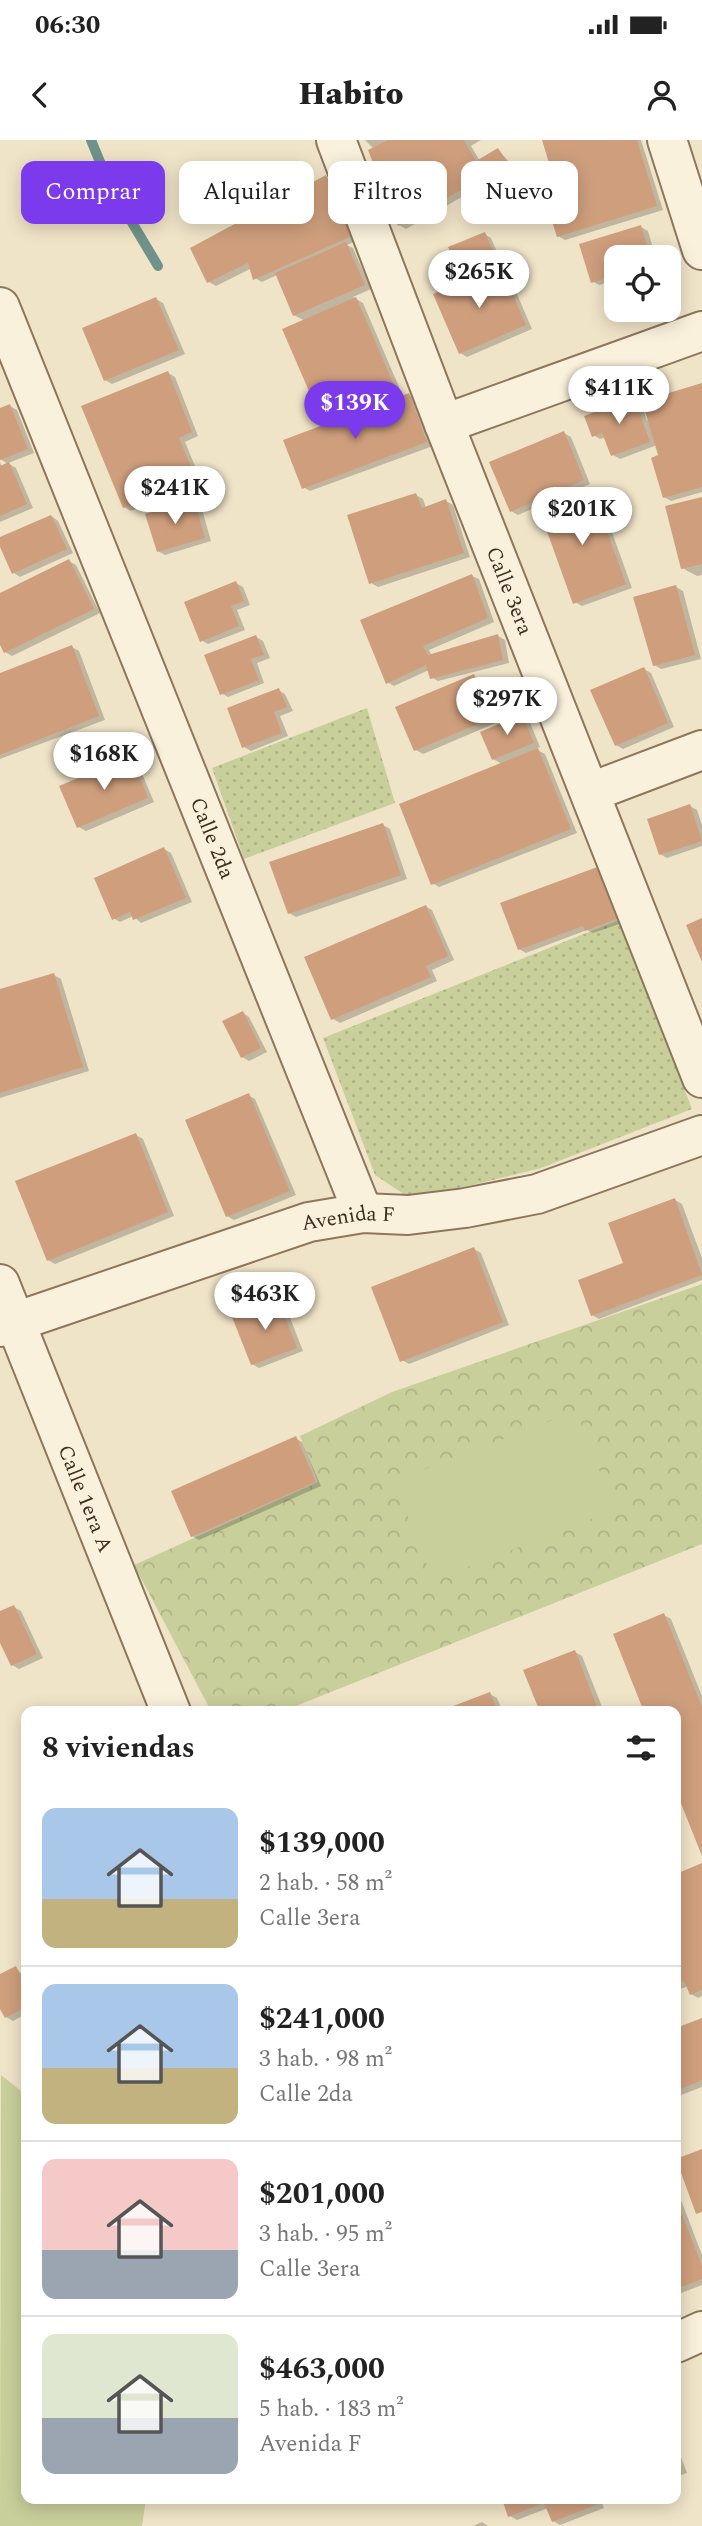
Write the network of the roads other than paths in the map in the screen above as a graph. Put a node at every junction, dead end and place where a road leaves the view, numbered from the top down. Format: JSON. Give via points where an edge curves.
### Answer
{"nodes":[{"id":1,"x":336,"y":140,"type":"edge"},
{"id":2,"x":667,"y":140,"type":"edge"},
{"id":3,"x":702,"y":250,"type":"edge"},
{"id":4,"x":0,"y":307,"type":"edge"},
{"id":5,"x":702,"y":331,"type":"edge"},
{"id":6,"x":444,"y":424,"type":"junction"},
{"id":7,"x":702,"y":750,"type":"edge"},
{"id":8,"x":591,"y":792,"type":"junction"},
{"id":9,"x":702,"y":1078,"type":"edge"},
{"id":10,"x":702,"y":1135,"type":"edge"},
{"id":11,"x":363,"y":1213,"type":"junction"},
{"id":12,"x":0,"y":1284,"type":"edge"},
{"id":13,"x":7,"y":1324,"type":"edge"},
{"id":14,"x":168,"y":1706,"type":"edge"},
{"id":15,"x":702,"y":2331,"type":"edge"},
{"id":16,"x":681,"y":2341,"type":"edge"}],
"edges":[{"from":1,"to":6,"type":"street","name":"Calle 3era"},
{"from":2,"to":3,"type":"street"},
{"from":4,"to":11,"type":"street","name":"Calle 2da"},
{"from":5,"to":6,"type":"street"},
{"from":6,"to":8,"type":"street","name":"Calle 3era"},
{"from":7,"to":8,"type":"street"},
{"from":8,"to":9,"type":"street","name":"Calle 3era"},
{"from":10,"to":11,"type":"street","name":"Avenida F","via":[[537,1194],[408,1215]]},
{"from":11,"to":13,"type":"street","name":"Avenida F","via":[[309,1222]]},
{"from":12,"to":13,"type":"street","name":"Calle 1era A"},
{"from":13,"to":14,"type":"street","name":"Calle 1era A"},
{"from":15,"to":16,"type":"street"}]}
